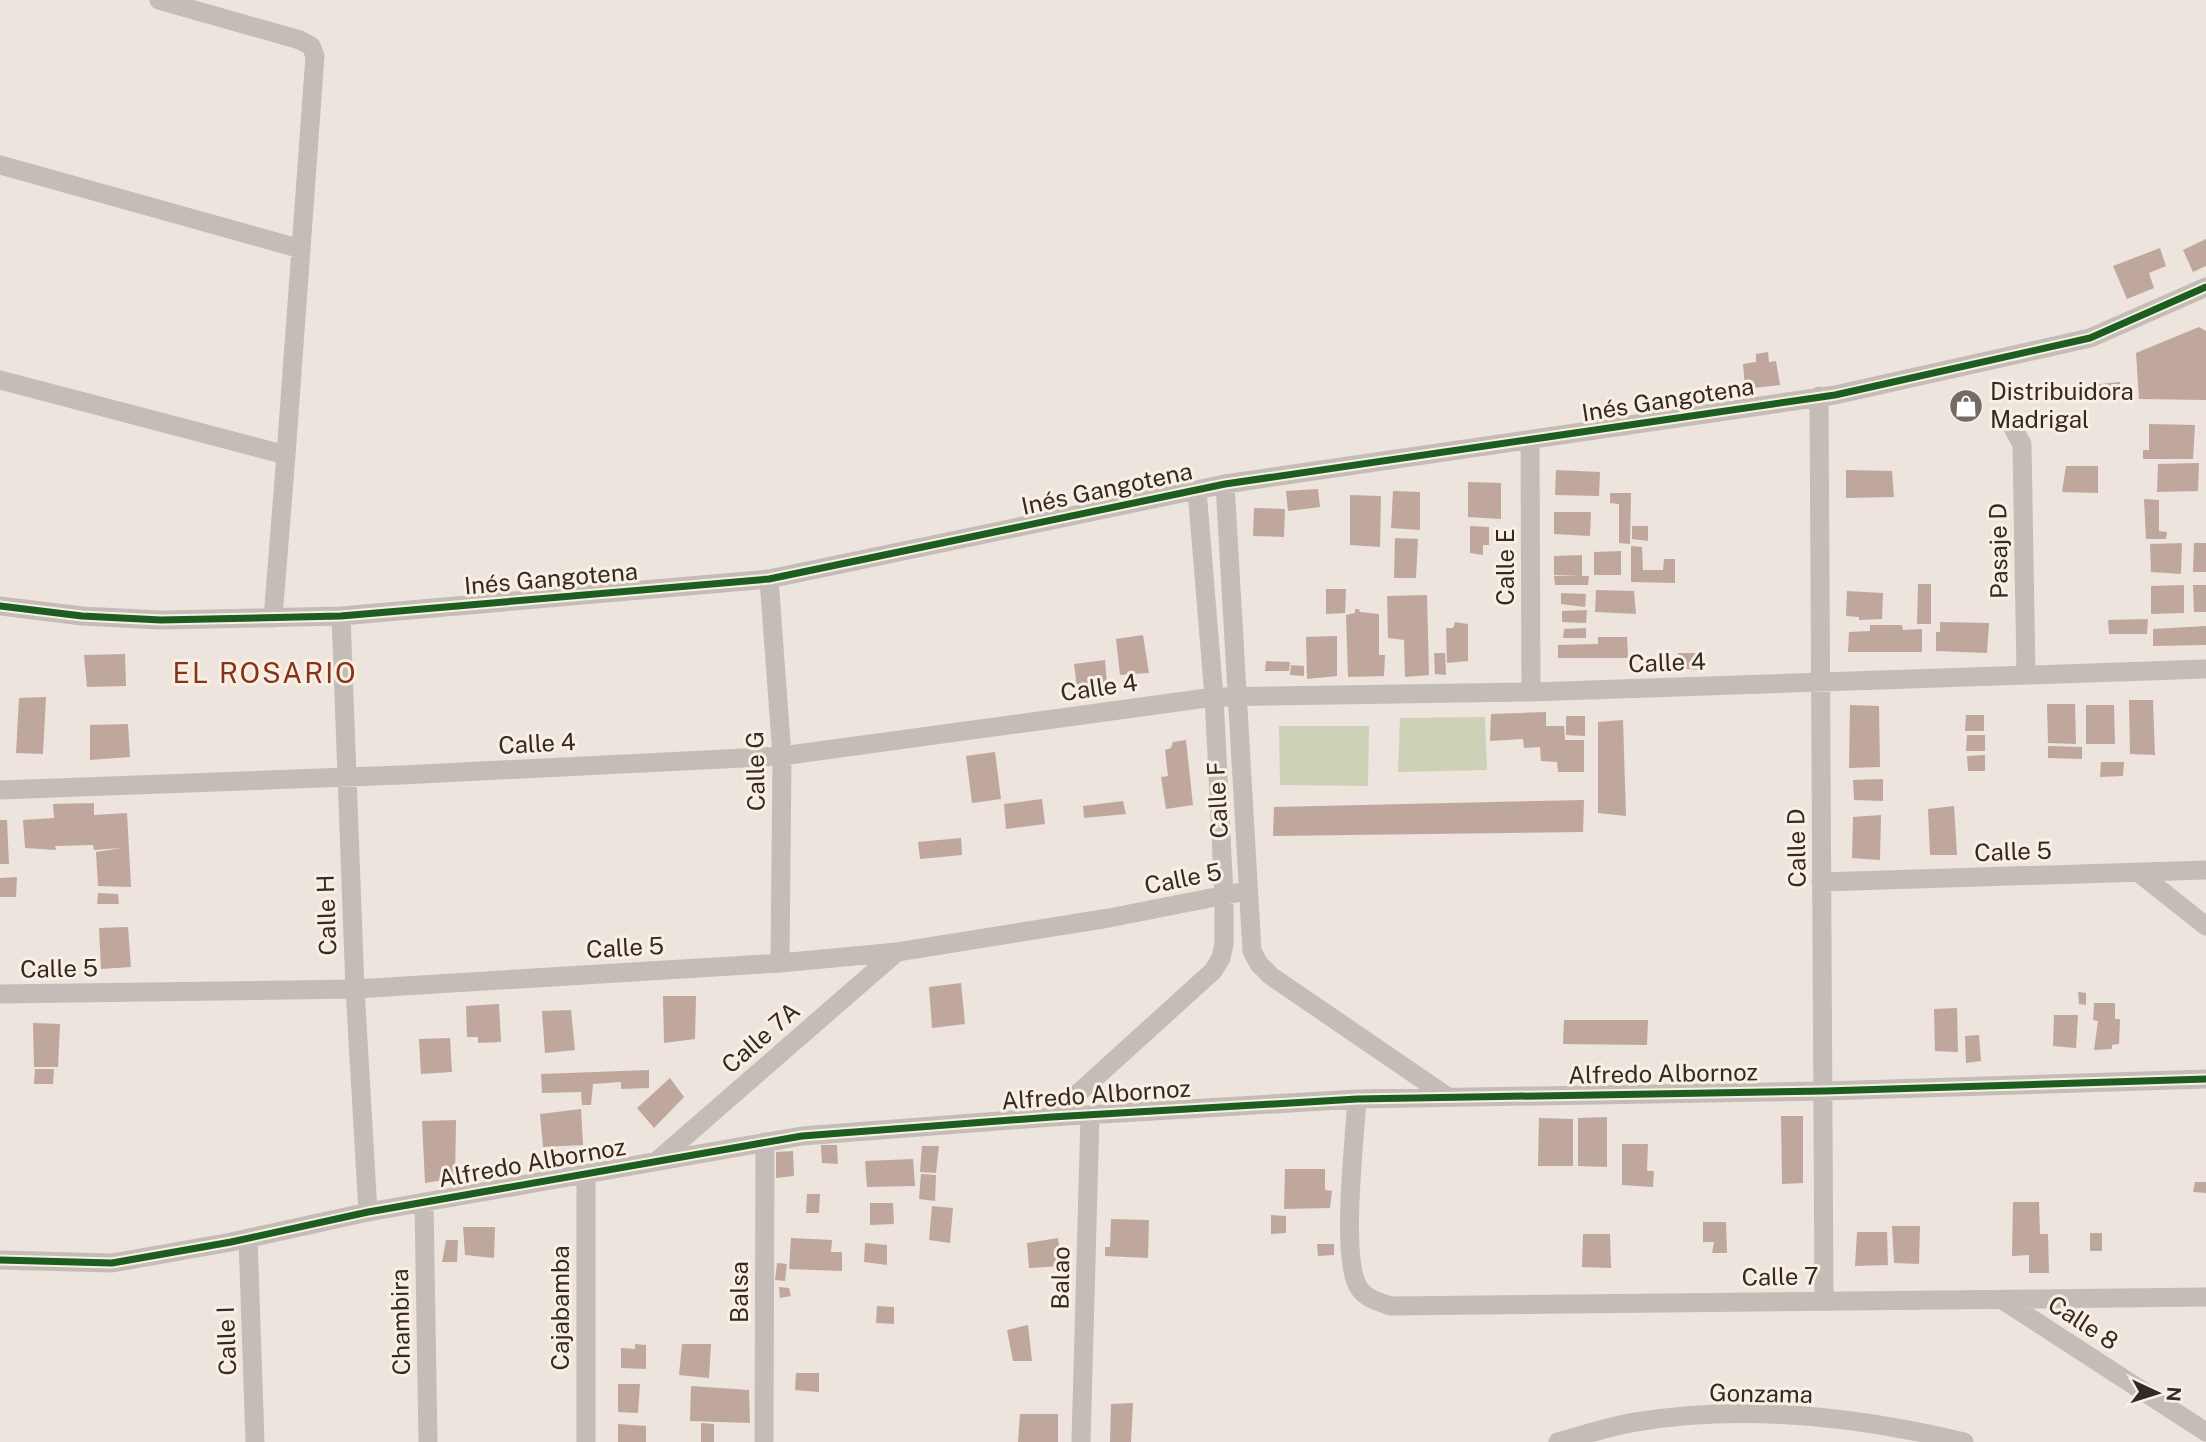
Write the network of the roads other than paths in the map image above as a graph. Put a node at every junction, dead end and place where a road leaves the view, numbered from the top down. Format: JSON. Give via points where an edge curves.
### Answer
{"nodes":[{"id":1,"x":159,"y":0,"type":"edge"},
{"id":2,"x":0,"y":166,"type":"edge"},
{"id":3,"x":301,"y":249,"type":"junction"},
{"id":4,"x":2206,"y":287,"type":"edge"},
{"id":5,"x":0,"y":380,"type":"edge"},
{"id":6,"x":1819,"y":396,"type":"junction"},
{"id":7,"x":2014,"y":430,"type":"dead end"},
{"id":8,"x":1530,"y":441,"type":"junction"},
{"id":9,"x":286,"y":455,"type":"junction"},
{"id":10,"x":1225,"y":484,"type":"junction"},
{"id":11,"x":1197,"y":490,"type":"junction"},
{"id":12,"x":769,"y":579,"type":"junction"},
{"id":13,"x":0,"y":606,"type":"edge"},
{"id":14,"x":341,"y":616,"type":"junction"},
{"id":15,"x":273,"y":618,"type":"junction"},
{"id":16,"x":2206,"y":669,"type":"edge"},
{"id":17,"x":2026,"y":674,"type":"junction"},
{"id":18,"x":1821,"y":682,"type":"junction"},
{"id":19,"x":1531,"y":692,"type":"junction"},
{"id":20,"x":1238,"y":695,"type":"junction"},
{"id":21,"x":1214,"y":697,"type":"junction"},
{"id":22,"x":782,"y":756,"type":"junction"},
{"id":23,"x":346,"y":777,"type":"junction"},
{"id":24,"x":0,"y":790,"type":"edge"},
{"id":25,"x":2206,"y":870,"type":"edge"},
{"id":26,"x":2139,"y":873,"type":"junction"},
{"id":27,"x":1821,"y":882,"type":"junction"},
{"id":28,"x":1246,"y":891,"type":"junction"},
{"id":29,"x":1224,"y":895,"type":"junction"},
{"id":30,"x":2206,"y":926,"type":"edge"},
{"id":31,"x":897,"y":952,"type":"junction"},
{"id":32,"x":780,"y":963,"type":"junction"},
{"id":33,"x":355,"y":989,"type":"junction"},
{"id":34,"x":0,"y":995,"type":"edge"},
{"id":35,"x":2206,"y":1079,"type":"edge"},
{"id":36,"x":1825,"y":1091,"type":"junction"},
{"id":37,"x":1448,"y":1097,"type":"junction"},
{"id":38,"x":1357,"y":1099,"type":"junction"},
{"id":39,"x":1090,"y":1115,"type":"junction"},
{"id":40,"x":1052,"y":1116,"type":"junction"},
{"id":41,"x":765,"y":1142,"type":"junction"},
{"id":42,"x":657,"y":1161,"type":"junction"},
{"id":43,"x":586,"y":1175,"type":"junction"},
{"id":44,"x":424,"y":1202,"type":"junction"},
{"id":45,"x":368,"y":1212,"type":"junction"},
{"id":46,"x":247,"y":1238,"type":"junction"},
{"id":47,"x":0,"y":1260,"type":"edge"},
{"id":48,"x":2206,"y":1297,"type":"edge"},
{"id":49,"x":1824,"y":1300,"type":"junction"},
{"id":50,"x":2004,"y":1301,"type":"junction"},
{"id":51,"x":2206,"y":1432,"type":"edge"},
{"id":52,"x":255,"y":1442,"type":"edge"},
{"id":53,"x":428,"y":1442,"type":"edge"},
{"id":54,"x":586,"y":1442,"type":"edge"},
{"id":55,"x":764,"y":1442,"type":"edge"},
{"id":56,"x":1082,"y":1442,"type":"edge"},
{"id":57,"x":1558,"y":1442,"type":"edge"},
{"id":58,"x":1964,"y":1442,"type":"edge"}],
"edges":[{"from":1,"to":3,"type":"street","via":[[311,46]]},
{"from":2,"to":3,"type":"street"},
{"from":3,"to":9,"type":"street"},
{"from":4,"to":6,"type":"street","name":"Inés Gangotena","via":[[2090,338]]},
{"from":5,"to":9,"type":"street"},
{"from":6,"to":8,"type":"street","name":"Inés Gangotena"},
{"from":6,"to":18,"type":"street","name":"Calle D"},
{"from":7,"to":17,"type":"street","name":"Pasaje D","via":[[2022,444]]},
{"from":8,"to":10,"type":"street","name":"Inés Gangotena"},
{"from":8,"to":19,"type":"street","name":"Calle E"},
{"from":9,"to":15,"type":"street"},
{"from":10,"to":11,"type":"street","name":"Inés Gangotena"},
{"from":10,"to":20,"type":"street","name":"Calle F"},
{"from":11,"to":12,"type":"street","name":"Inés Gangotena"},
{"from":11,"to":21,"type":"street","name":"Calle F"},
{"from":12,"to":14,"type":"street","name":"Inés Gangotena"},
{"from":12,"to":22,"type":"street","name":"Calle G"},
{"from":13,"to":15,"type":"street","name":"Inés Gangotena","via":[[161,620]]},
{"from":14,"to":15,"type":"street","name":"Inés Gangotena"},
{"from":14,"to":23,"type":"street","name":"Calle H"},
{"from":16,"to":17,"type":"street","name":"Calle 4"},
{"from":17,"to":18,"type":"street","name":"Calle 4"},
{"from":18,"to":19,"type":"street","name":"Calle 4"},
{"from":18,"to":27,"type":"street","name":"Calle D"},
{"from":19,"to":20,"type":"street","name":"Calle 4"},
{"from":20,"to":21,"type":"street","name":"Calle 4"},
{"from":20,"to":28,"type":"street","name":"Calle F"},
{"from":21,"to":22,"type":"street","name":"Calle 4"},
{"from":21,"to":29,"type":"street","name":"Calle F"},
{"from":22,"to":23,"type":"street","name":"Calle 4"},
{"from":22,"to":32,"type":"street","name":"Calle G"},
{"from":23,"to":24,"type":"street","name":"Calle 4"},
{"from":23,"to":33,"type":"street","name":"Calle H"},
{"from":25,"to":26,"type":"street","name":"Calle 5"},
{"from":26,"to":27,"type":"street","name":"Calle 5"},
{"from":26,"to":30,"type":"street"},
{"from":27,"to":36,"type":"street","name":"Calle D"},
{"from":28,"to":29,"type":"street","name":"Calle 5"},
{"from":28,"to":37,"type":"street","name":"Calle F","via":[[1251,943],[1259,964]]},
{"from":29,"to":31,"type":"street","name":"Calle 5"},
{"from":29,"to":40,"type":"street","name":"Calle F","via":[[1224,944],[1213,971]]},
{"from":31,"to":32,"type":"street","name":"Calle 5"},
{"from":31,"to":42,"type":"street","name":"Calle 7A"},
{"from":32,"to":33,"type":"street","name":"Calle 5"},
{"from":33,"to":34,"type":"street","name":"Calle 5"},
{"from":33,"to":45,"type":"street","name":"Calle H"},
{"from":35,"to":36,"type":"street","name":"Alfredo Albornoz"},
{"from":36,"to":37,"type":"street","name":"Alfredo Albornoz"},
{"from":36,"to":49,"type":"street","name":"Calle D"},
{"from":37,"to":38,"type":"street","name":"Alfredo Albornoz"},
{"from":38,"to":39,"type":"street","name":"Alfredo Albornoz"},
{"from":38,"to":49,"type":"street","name":"Calle 7","via":[[1350,1256],[1359,1289],[1372,1300],[1410,1308]]},
{"from":39,"to":40,"type":"street","name":"Alfredo Albornoz"},
{"from":39,"to":56,"type":"street","name":"Balao"},
{"from":40,"to":41,"type":"street","name":"Alfredo Albornoz"},
{"from":41,"to":42,"type":"street","name":"Alfredo Albornoz"},
{"from":41,"to":55,"type":"street","name":"Balsa"},
{"from":42,"to":43,"type":"street","name":"Alfredo Albornoz"},
{"from":43,"to":44,"type":"street","name":"Alfredo Albornoz"},
{"from":43,"to":54,"type":"street","name":"Cajabamba"},
{"from":44,"to":45,"type":"street","name":"Alfredo Albornoz"},
{"from":44,"to":53,"type":"street","name":"Chambira"},
{"from":45,"to":46,"type":"street","name":"Alfredo Albornoz"},
{"from":46,"to":47,"type":"street","name":"Alfredo Albornoz","via":[[112,1263]]},
{"from":46,"to":52,"type":"street","name":"Calle I"},
{"from":48,"to":50,"type":"street","name":"Calle 7"},
{"from":49,"to":50,"type":"street","name":"Calle 7"},
{"from":50,"to":51,"type":"street","name":"Calle 8"},
{"from":57,"to":58,"type":"street","name":"Gonzama","via":[[1634,1422],[1727,1415],[1874,1423]]}]}
